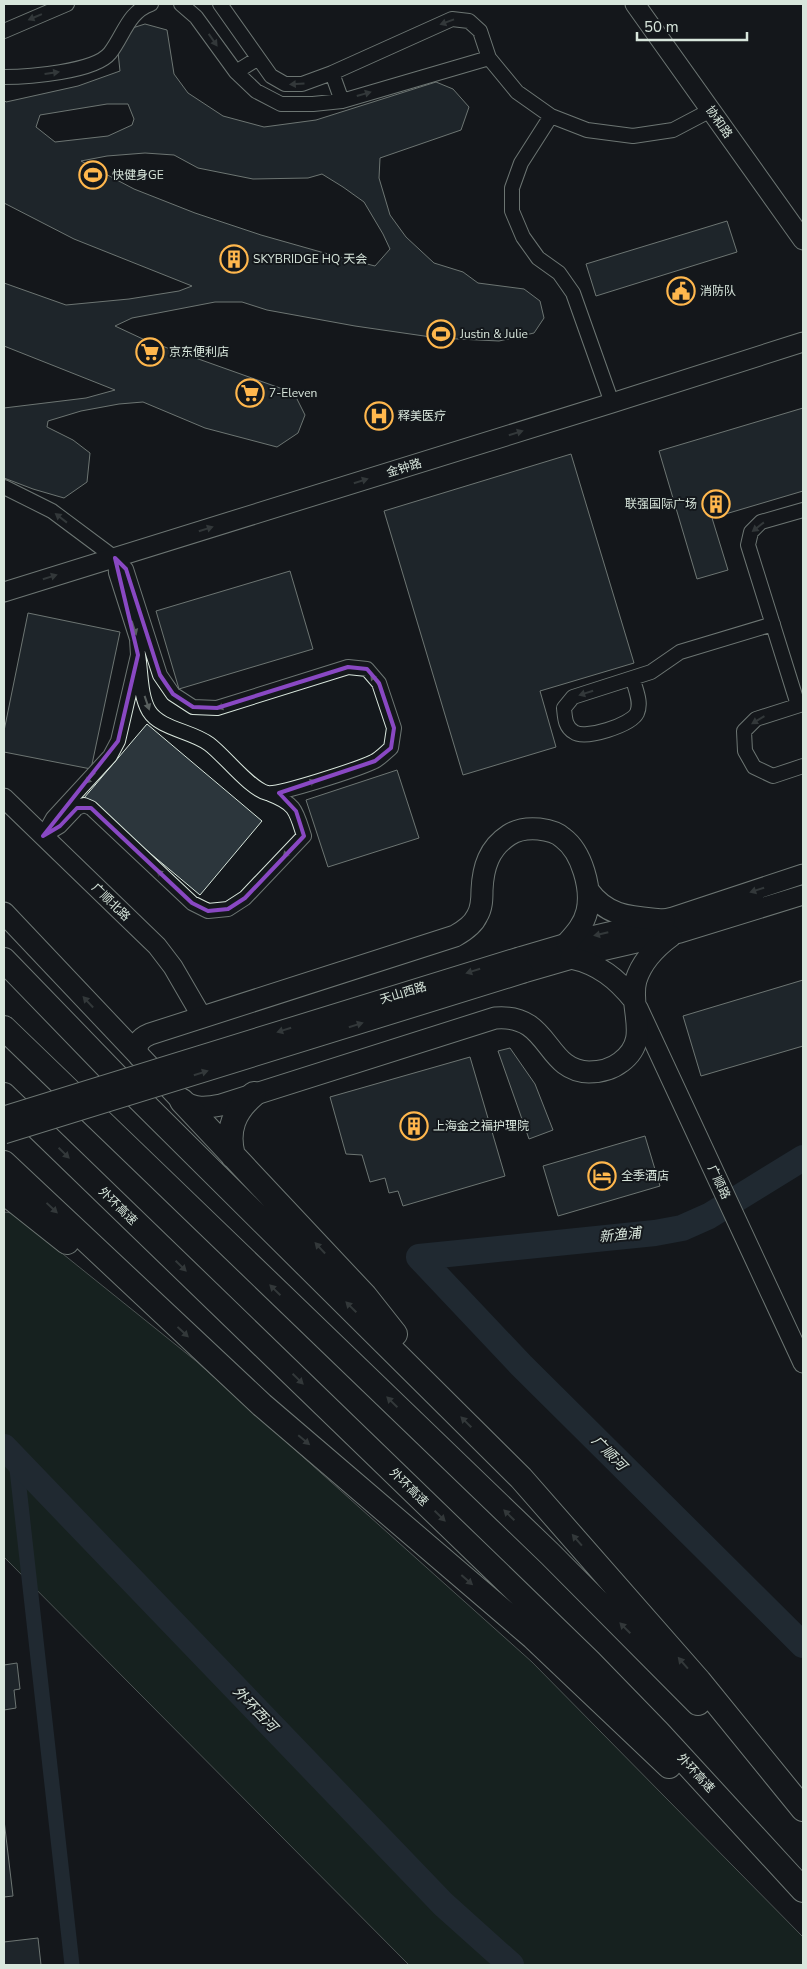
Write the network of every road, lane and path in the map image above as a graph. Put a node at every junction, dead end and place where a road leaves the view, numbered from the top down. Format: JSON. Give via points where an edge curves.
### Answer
{"nodes":[{"id":1,"x":66,"y":4,"type":"edge"},
{"id":2,"x":151,"y":4,"type":"edge"},
{"id":3,"x":181,"y":4,"type":"edge"},
{"id":4,"x":220,"y":4,"type":"edge"},
{"id":5,"x":635,"y":4,"type":"edge"},
{"id":6,"x":4,"y":31,"type":"edge"},
{"id":7,"x":489,"y":58,"type":"junction"},
{"id":8,"x":257,"y":59,"type":"junction"},
{"id":9,"x":236,"y":72,"type":"junction"},
{"id":10,"x":332,"y":73,"type":"junction"},
{"id":11,"x":4,"y":77,"type":"edge"},
{"id":12,"x":342,"y":101,"type":"junction"},
{"id":13,"x":711,"y":110,"type":"junction"},
{"id":14,"x":551,"y":116,"type":"junction"},
{"id":15,"x":803,"y":240,"type":"edge"},
{"id":16,"x":803,"y":342,"type":"edge"},
{"id":17,"x":612,"y":403,"type":"junction"},
{"id":18,"x":4,"y":487,"type":"edge"},
{"id":19,"x":803,"y":510,"type":"edge"},
{"id":20,"x":115,"y":558,"type":"junction"},
{"id":21,"x":4,"y":592,"type":"edge"},
{"id":22,"x":773,"y":624,"type":"junction"},
{"id":23,"x":138,"y":655,"type":"junction"},
{"id":24,"x":632,"y":679,"type":"junction"},
{"id":25,"x":798,"y":684,"type":"edge"},
{"id":26,"x":801,"y":704,"type":"edge"},
{"id":27,"x":803,"y":766,"type":"edge"},
{"id":28,"x":267,"y":792,"type":"junction"},
{"id":29,"x":4,"y":798,"type":"edge"},
{"id":30,"x":43,"y":836,"type":"junction"},
{"id":31,"x":803,"y":874,"type":"edge"},
{"id":32,"x":588,"y":890,"type":"junction"},
{"id":33,"x":803,"y":895,"type":"edge"},
{"id":34,"x":4,"y":913,"type":"edge"},
{"id":35,"x":668,"y":928,"type":"junction"},
{"id":36,"x":569,"y":951,"type":"junction"},
{"id":37,"x":4,"y":960,"type":"edge"},
{"id":38,"x":522,"y":965,"type":"junction"},
{"id":39,"x":634,"y":1000,"type":"junction"},
{"id":40,"x":202,"y":1017,"type":"junction"},
{"id":41,"x":111,"y":1026,"type":"junction"},
{"id":42,"x":4,"y":1028,"type":"edge"},
{"id":43,"x":150,"y":1034,"type":"junction"},
{"id":44,"x":139,"y":1056,"type":"junction"},
{"id":45,"x":254,"y":1094,"type":"junction"},
{"id":46,"x":4,"y":1095,"type":"edge"},
{"id":47,"x":182,"y":1101,"type":"junction"},
{"id":48,"x":4,"y":1116,"type":"edge"},
{"id":49,"x":4,"y":1134,"type":"edge"},
{"id":50,"x":233,"y":1156,"type":"junction"},
{"id":51,"x":4,"y":1163,"type":"edge"},
{"id":52,"x":4,"y":1192,"type":"edge"},
{"id":53,"x":162,"y":1312,"type":"junction"},
{"id":54,"x":803,"y":1363,"type":"edge"},
{"id":55,"x":439,"y":1394,"type":"junction"},
{"id":56,"x":803,"y":1809,"type":"edge"},
{"id":57,"x":803,"y":1816,"type":"edge"},
{"id":58,"x":803,"y":1891,"type":"edge"}],
"edges":[{"from":1,"to":6,"type":"street","one_way":true},
{"from":11,"to":2,"type":"street","one_way":true,"via":[[60,72],[92,64],[110,54],[128,22],[142,7]]},
{"from":3,"to":9,"type":"street","one_way":true,"via":[[196,17]]},
{"from":4,"to":8,"type":"street"},
{"from":5,"to":13,"type":"main road","name":"协和路"},
{"from":7,"to":10,"type":"street","one_way":true,"via":[[480,31],[469,21],[452,19]]},
{"from":12,"to":7,"type":"street","one_way":true},
{"from":7,"to":14,"type":"street","via":[[517,92]]},
{"from":8,"to":9,"type":"street"},
{"from":10,"to":8,"type":"street","one_way":true,"via":[[302,84],[285,84],[271,76]]},
{"from":9,"to":12,"type":"street","via":[[256,91],[281,104]]},
{"from":10,"to":12,"type":"street"},
{"from":13,"to":14,"type":"street","via":[[673,130],[633,136],[587,130]]},
{"from":13,"to":15,"type":"main road","name":"协和路"},
{"from":14,"to":17,"type":"street","via":[[521,163],[512,188],[512,210],[523,237],[538,258],[559,273],[573,292]]},
{"from":16,"to":17,"type":"main road","name":"金钟路"},
{"from":20,"to":17,"type":"main road","name":"金钟路","one_way":true},
{"from":20,"to":18,"type":"street","one_way":true,"via":[[52,511]]},
{"from":19,"to":22,"type":"street","one_way":true,"via":[[762,522],[751,532],[748,545]]},
{"from":21,"to":20,"type":"main road","name":"金钟路","one_way":true},
{"from":20,"to":23,"type":"street","one_way":true,"via":[[116,572],[137,639]]},
{"from":28,"to":20,"type":"street","one_way":true,"via":[[283,792],[375,761],[391,748],[394,728],[379,683],[367,669],[348,667],[217,708],[193,707],[173,694],[160,674],[126,569]]},
{"from":22,"to":24,"type":"street","via":[[680,652],[651,672]]},
{"from":22,"to":25,"type":"street"},
{"from":23,"to":28,"type":"street","one_way":true,"via":[[149,712],[160,722],[210,744],[253,784]]},
{"from":23,"to":30,"type":"street","one_way":true,"via":[[118,741],[110,756],[53,818]]},
{"from":24,"to":24,"type":"street","one_way":true,"via":[[573,697],[564,708],[565,722],[574,733],[587,735],[628,723],[637,712],[638,699]]},
{"from":25,"to":26,"type":"street"},
{"from":26,"to":27,"type":"street","one_way":true,"via":[[756,719],[744,731],[746,751],[754,767],[773,776]]},
{"from":28,"to":30,"type":"street","one_way":true,"via":[[286,800],[296,811],[304,836],[245,898],[228,909],[208,911],[192,903],[84,805]]},
{"from":29,"to":30,"type":"main road","name":"广顺北路"},
{"from":30,"to":40,"type":"main road","name":"广顺北路","via":[[157,946]]},
{"from":31,"to":35,"type":"main road","name":"天山西路","one_way":true},
{"from":32,"to":35,"type":"main road","via":[[612,912]]},
{"from":32,"to":36,"type":"main road","via":[[585,918]]},
{"from":32,"to":40,"type":"main road","via":[[577,857],[563,838],[542,829],[516,831],[503,839],[490,855],[482,875],[479,914],[455,936]]},
{"from":33,"to":35,"type":"main road","name":"天山西路"},
{"from":41,"to":34,"type":"main road","one_way":true},
{"from":35,"to":36,"type":"main road","name":"天山西路"},
{"from":35,"to":39,"type":"main road","via":[[636,980]]},
{"from":36,"to":38,"type":"main road","name":"天山西路"},
{"from":36,"to":39,"type":"main road","via":[[609,974]]},
{"from":55,"to":37,"type":"highway","one_way":true},
{"from":38,"to":48,"type":"main road","name":"天山西路","one_way":true,"bridge":true},
{"from":49,"to":38,"type":"main road","name":"天山西路","one_way":true,"bridge":true},
{"from":39,"to":45,"type":"main road","via":[[638,1030],[633,1050],[620,1062],[603,1070],[585,1072],[569,1067],[556,1057],[533,1027],[520,1019],[503,1017]]},
{"from":39,"to":54,"type":"main road","name":"广顺路"},
{"from":40,"to":43,"type":"main road"},
{"from":41,"to":43,"type":"main road","via":[[133,1034]]},
{"from":41,"to":44,"type":"main road"},
{"from":57,"to":42,"type":"highway","one_way":true,"via":[[684,1688],[557,1561]]},
{"from":43,"to":44,"type":"main road","via":[[138,1042]]},
{"from":44,"to":47,"type":"main road"},
{"from":45,"to":47,"type":"main road","via":[[204,1108]]},
{"from":45,"to":50,"type":"highway","via":[[239,1110],[231,1125]]},
{"from":46,"to":58,"type":"highway","name":"外环高速","one_way":true,"via":[[589,1661]]},
{"from":47,"to":50,"type":"highway"},
{"from":55,"to":50,"type":"highway","one_way":true,"via":[[365,1296]]},
{"from":51,"to":53,"type":"highway","one_way":true},
{"from":52,"to":53,"type":"highway"},
{"from":53,"to":58,"type":"highway","one_way":true,"via":[[262,1405],[533,1637]]},
{"from":56,"to":55,"type":"highway","one_way":true,"via":[[699,1681],[566,1527]]}]}
